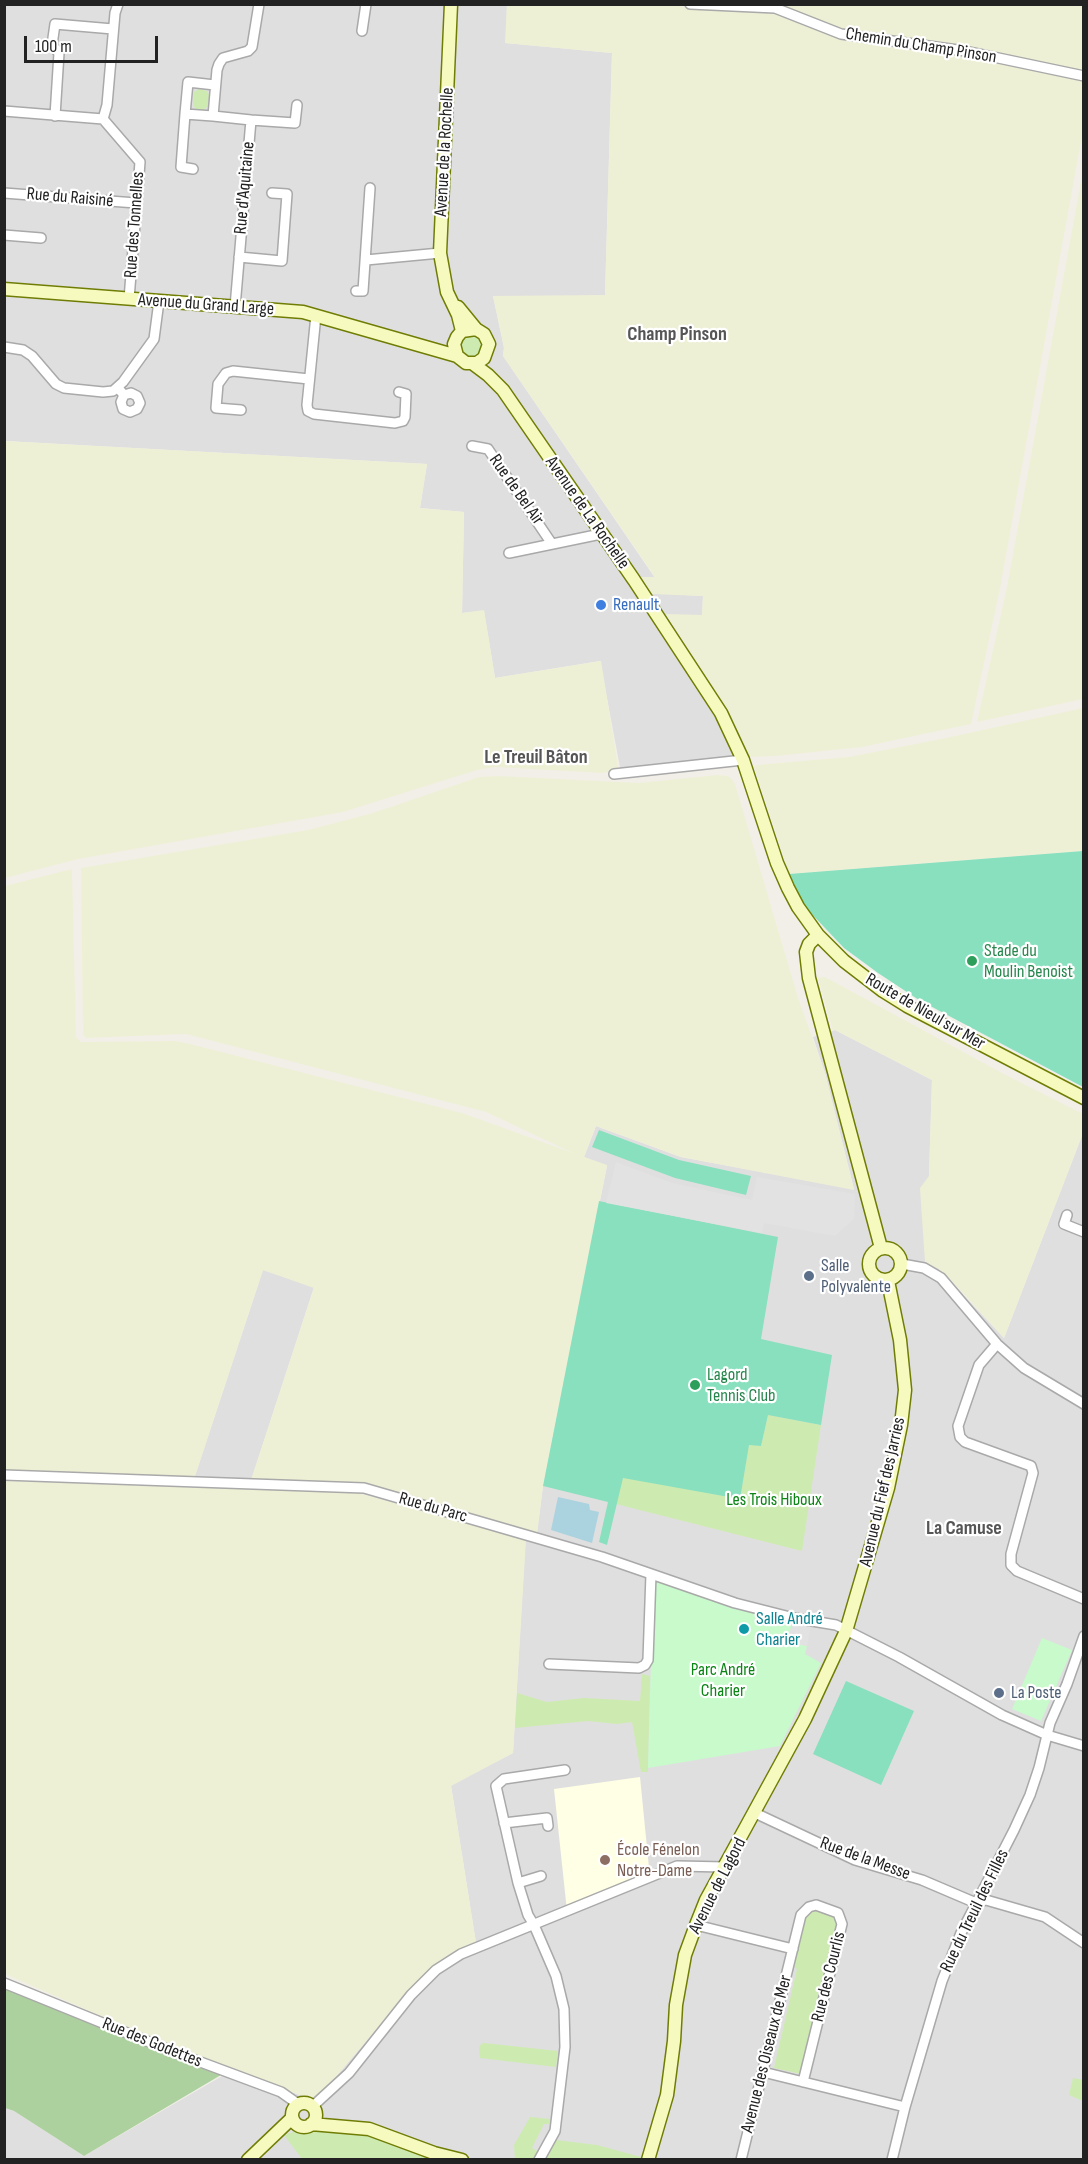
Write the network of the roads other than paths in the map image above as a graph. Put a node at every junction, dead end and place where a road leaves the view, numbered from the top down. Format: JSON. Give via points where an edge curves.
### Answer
{"nodes":[{"id":1,"x":118,"y":4,"type":"edge"},
{"id":2,"x":259,"y":4,"type":"edge"},
{"id":3,"x":366,"y":4,"type":"edge"},
{"id":4,"x":451,"y":4,"type":"edge"},
{"id":5,"x":690,"y":4,"type":"edge"},
{"id":6,"x":113,"y":29,"type":"junction"},
{"id":7,"x":362,"y":31,"type":"dead end"},
{"id":8,"x":1083,"y":76,"type":"edge"},
{"id":9,"x":215,"y":85,"type":"junction"},
{"id":10,"x":297,"y":105,"type":"dead end"},
{"id":11,"x":4,"y":111,"type":"edge"},
{"id":12,"x":185,"y":114,"type":"junction"},
{"id":13,"x":55,"y":116,"type":"junction"},
{"id":14,"x":213,"y":116,"type":"junction"},
{"id":15,"x":103,"y":119,"type":"junction"},
{"id":16,"x":250,"y":120,"type":"junction"},
{"id":17,"x":193,"y":169,"type":"dead end"},
{"id":18,"x":370,"y":188,"type":"dead end"},
{"id":19,"x":4,"y":193,"type":"edge"},
{"id":20,"x":272,"y":193,"type":"dead end"},
{"id":21,"x":136,"y":203,"type":"junction"},
{"id":22,"x":4,"y":236,"type":"edge"},
{"id":23,"x":41,"y":238,"type":"dead end"},
{"id":24,"x":440,"y":253,"type":"junction"},
{"id":25,"x":239,"y":257,"type":"junction"},
{"id":26,"x":366,"y":260,"type":"junction"},
{"id":27,"x":4,"y":289,"type":"edge"},
{"id":28,"x":356,"y":291,"type":"dead end"},
{"id":29,"x":449,"y":298,"type":"junction"},
{"id":30,"x":129,"y":299,"type":"junction"},
{"id":31,"x":159,"y":301,"type":"junction"},
{"id":32,"x":235,"y":307,"type":"junction"},
{"id":33,"x":316,"y":315,"type":"junction"},
{"id":34,"x":476,"y":329,"type":"junction"},
{"id":35,"x":459,"y":336,"type":"junction"},
{"id":36,"x":404,"y":341,"type":"junction"},
{"id":37,"x":4,"y":347,"type":"edge"},
{"id":38,"x":487,"y":354,"type":"junction"},
{"id":39,"x":458,"y":356,"type":"junction"},
{"id":40,"x":472,"y":363,"type":"junction"},
{"id":41,"x":309,"y":379,"type":"junction"},
{"id":42,"x":503,"y":390,"type":"junction"},
{"id":43,"x":399,"y":392,"type":"dead end"},
{"id":44,"x":241,"y":410,"type":"dead end"},
{"id":45,"x":472,"y":446,"type":"dead end"},
{"id":46,"x":601,"y":532,"type":"junction"},
{"id":47,"x":552,"y":544,"type":"junction"},
{"id":48,"x":509,"y":553,"type":"dead end"},
{"id":49,"x":743,"y":760,"type":"junction"},
{"id":50,"x":614,"y":774,"type":"dead end"},
{"id":51,"x":818,"y":935,"type":"junction"},
{"id":52,"x":1083,"y":1098,"type":"edge"},
{"id":53,"x":1067,"y":1215,"type":"dead end"},
{"id":54,"x":1083,"y":1232,"type":"edge"},
{"id":55,"x":881,"y":1248,"type":"junction"},
{"id":56,"x":902,"y":1264,"type":"junction"},
{"id":57,"x":888,"y":1281,"type":"junction"},
{"id":58,"x":997,"y":1344,"type":"junction"},
{"id":59,"x":1083,"y":1404,"type":"edge"},
{"id":60,"x":4,"y":1475,"type":"edge"},
{"id":61,"x":651,"y":1574,"type":"junction"},
{"id":62,"x":1083,"y":1599,"type":"edge"},
{"id":63,"x":846,"y":1631,"type":"junction"},
{"id":64,"x":1083,"y":1636,"type":"edge"},
{"id":65,"x":549,"y":1664,"type":"dead end"},
{"id":66,"x":1047,"y":1735,"type":"junction"},
{"id":67,"x":1083,"y":1746,"type":"edge"},
{"id":68,"x":566,"y":1770,"type":"dead end"},
{"id":69,"x":755,"y":1813,"type":"junction"},
{"id":70,"x":504,"y":1823,"type":"junction"},
{"id":71,"x":548,"y":1826,"type":"dead end"},
{"id":72,"x":725,"y":1867,"type":"junction"},
{"id":73,"x":541,"y":1876,"type":"dead end"},
{"id":74,"x":518,"y":1883,"type":"junction"},
{"id":75,"x":976,"y":1903,"type":"junction"},
{"id":76,"x":534,"y":1925,"type":"junction"},
{"id":77,"x":696,"y":1925,"type":"junction"},
{"id":78,"x":1083,"y":1943,"type":"edge"},
{"id":79,"x":793,"y":1949,"type":"junction"},
{"id":80,"x":4,"y":1983,"type":"edge"},
{"id":81,"x":764,"y":2073,"type":"junction"},
{"id":82,"x":803,"y":2082,"type":"junction"},
{"id":83,"x":298,"y":2103,"type":"junction"},
{"id":84,"x":905,"y":2107,"type":"junction"},
{"id":85,"x":313,"y":2116,"type":"junction"},
{"id":86,"x":294,"y":2121,"type":"junction"},
{"id":87,"x":248,"y":2160,"type":"edge"},
{"id":88,"x":462,"y":2160,"type":"edge"},
{"id":89,"x":539,"y":2160,"type":"edge"},
{"id":90,"x":648,"y":2160,"type":"edge"},
{"id":91,"x":741,"y":2160,"type":"edge"},
{"id":92,"x":892,"y":2160,"type":"edge"}],
"edges":[{"from":1,"to":6,"type":"street"},
{"from":2,"to":9,"type":"street","via":[[252,47],[223,58]]},
{"from":3,"to":7,"type":"street"},
{"from":4,"to":24,"type":"street","name":"Avenue de la Rochelle"},
{"from":5,"to":8,"type":"street","name":"Chemin du Champ Pinson","via":[[776,8],[841,34],[965,51]]},
{"from":6,"to":13,"type":"street","via":[[55,24],[52,45],[59,53]]},
{"from":6,"to":15,"type":"street"},
{"from":9,"to":12,"type":"street","via":[[188,82]]},
{"from":9,"to":14,"type":"street"},
{"from":10,"to":16,"type":"street","name":"Rue d'Aquitaine","via":[[295,123]]},
{"from":11,"to":13,"type":"street"},
{"from":12,"to":14,"type":"street","name":"Rue d'Aquitaine"},
{"from":12,"to":17,"type":"street","via":[[181,167]]},
{"from":13,"to":15,"type":"street"},
{"from":14,"to":16,"type":"street","name":"Rue d'Aquitaine"},
{"from":15,"to":21,"type":"street","name":"Rue des Tonnelles","via":[[140,162]]},
{"from":16,"to":25,"type":"street","name":"Rue d'Aquitaine"},
{"from":18,"to":26,"type":"street"},
{"from":19,"to":21,"type":"street","name":"Rue du Raisiné"},
{"from":20,"to":25,"type":"street","name":"Rue d'Aquitaine","via":[[287,194],[282,261]]},
{"from":21,"to":30,"type":"street","name":"Rue des Tonnelles"},
{"from":22,"to":23,"type":"street"},
{"from":24,"to":26,"type":"street"},
{"from":24,"to":29,"type":"street","name":"Avenue de la Rochelle"},
{"from":25,"to":32,"type":"street","name":"Rue d'Aquitaine"},
{"from":26,"to":28,"type":"street","via":[[363,291]]},
{"from":27,"to":30,"type":"street","name":"Avenue du Grand Large"},
{"from":29,"to":34,"type":"street","name":"Avenue de la Rochelle"},
{"from":29,"to":35,"type":"street","name":"Avenue de la Rochelle"},
{"from":30,"to":31,"type":"street","name":"Avenue du Grand Large"},
{"from":31,"to":32,"type":"street","name":"Avenue du Grand Large"},
{"from":31,"to":37,"type":"street","via":[[154,339],[121,392],[64,388],[32,356]]},
{"from":32,"to":33,"type":"street","name":"Avenue du Grand Large"},
{"from":33,"to":36,"type":"street","name":"Avenue du Grand Large"},
{"from":33,"to":41,"type":"street"},
{"from":34,"to":35,"type":"street"},
{"from":34,"to":38,"type":"street","via":[[487,338]]},
{"from":35,"to":36,"type":"street","name":"Avenue du Grand Large","via":[[430,344]]},
{"from":35,"to":39,"type":"street","via":[[454,348]]},
{"from":36,"to":39,"type":"street","name":"Avenue du Grand Large"},
{"from":38,"to":40,"type":"street"},
{"from":38,"to":42,"type":"street","name":"Avenue de La Rochelle"},
{"from":39,"to":40,"type":"street"},
{"from":40,"to":42,"type":"street","name":"Avenue de La Rochelle"},
{"from":41,"to":43,"type":"street","via":[[307,405],[314,414],[403,421],[406,394]]},
{"from":41,"to":44,"type":"street","via":[[226,373],[218,384],[216,408]]},
{"from":42,"to":46,"type":"street","name":"Avenue de La Rochelle"},
{"from":45,"to":47,"type":"street","name":"Rue de Bel Air","via":[[488,449]]},
{"from":46,"to":47,"type":"street","name":"Rue de Bel Air"},
{"from":46,"to":49,"type":"street","name":"Avenue de La Rochelle","via":[[722,713]]},
{"from":47,"to":48,"type":"street","name":"Rue de Bel Air"},
{"from":49,"to":50,"type":"street"},
{"from":49,"to":51,"type":"street","name":"Route de Nieul sur Mer","via":[[777,863],[798,907]]},
{"from":51,"to":52,"type":"street","name":"Route de Nieul sur Mer","via":[[843,961],[883,991]]},
{"from":51,"to":55,"type":"street","via":[[806,952],[809,978]]},
{"from":53,"to":54,"type":"street","via":[[1064,1224]]},
{"from":55,"to":56,"type":"street","via":[[895,1251]]},
{"from":55,"to":57,"type":"street","via":[[871,1257],[869,1268],[878,1279]]},
{"from":56,"to":57,"type":"street","via":[[897,1276]]},
{"from":56,"to":58,"type":"street","via":[[924,1268],[941,1278]]},
{"from":57,"to":63,"type":"street","name":"Avenue du Fief des Jarries","via":[[903,1359],[901,1425],[888,1488]]},
{"from":58,"to":59,"type":"street","via":[[1024,1368]]},
{"from":58,"to":62,"type":"street","via":[[979,1365],[958,1426],[960,1437],[1031,1466],[1033,1473],[1011,1564],[1017,1571]]},
{"from":60,"to":61,"type":"street","name":"Rue du Parc","via":[[364,1488]]},
{"from":61,"to":63,"type":"street","name":"Rue du Parc","via":[[735,1602],[836,1625]]},
{"from":61,"to":65,"type":"street","via":[[645,1665],[639,1668]]},
{"from":63,"to":66,"type":"street","name":"Rue du Parc"},
{"from":63,"to":69,"type":"street","name":"Avenue de Lagord"},
{"from":64,"to":66,"type":"street","name":"Rue du Treuil des Filles"},
{"from":66,"to":67,"type":"street","name":"Rue du Parc"},
{"from":66,"to":75,"type":"street","name":"Rue du Treuil des Filles","via":[[1030,1795]]},
{"from":68,"to":70,"type":"street","via":[[499,1782],[496,1786]]},
{"from":69,"to":72,"type":"street","name":"Avenue de Lagord"},
{"from":69,"to":75,"type":"street","name":"Rue de la Messe","via":[[855,1860],[922,1880]]},
{"from":70,"to":71,"type":"street","via":[[548,1818]]},
{"from":70,"to":74,"type":"street"},
{"from":72,"to":76,"type":"street","via":[[677,1866]]},
{"from":72,"to":77,"type":"street","name":"Avenue de Lagord"},
{"from":73,"to":74,"type":"street"},
{"from":74,"to":76,"type":"street"},
{"from":75,"to":78,"type":"street","name":"Rue de la Messe","via":[[986,1900],[1045,1917]]},
{"from":75,"to":84,"type":"street","name":"Rue du Treuil des Filles","via":[[942,1981]]},
{"from":76,"to":85,"type":"street","via":[[461,1954],[436,1970],[411,1995]]},
{"from":76,"to":89,"type":"street","via":[[560,1986],[565,2020],[555,2131]]},
{"from":77,"to":79,"type":"street"},
{"from":77,"to":90,"type":"street","name":"Avenue de Lagord","via":[[685,1955],[676,2005],[667,2096]]},
{"from":79,"to":81,"type":"street","name":"Avenue des Oiseaux de Mer"},
{"from":79,"to":82,"type":"street","name":"Rue des Courlis","via":[[803,1911],[816,1905],[838,1913],[842,1924]]},
{"from":80,"to":83,"type":"street","name":"Rue des Godettes","via":[[281,2092]]},
{"from":81,"to":82,"type":"street"},
{"from":81,"to":91,"type":"street","name":"Avenue des Oiseaux de Mer"},
{"from":82,"to":84,"type":"street"},
{"from":83,"to":85,"type":"street","via":[[306,2102]]},
{"from":83,"to":86,"type":"street","via":[[293,2108]]},
{"from":84,"to":92,"type":"street","name":"Rue du Treuil des Filles"},
{"from":85,"to":86,"type":"street","via":[[304,2127]]},
{"from":85,"to":88,"type":"street","via":[[338,2126],[369,2129]]},
{"from":86,"to":87,"type":"street"}]}
